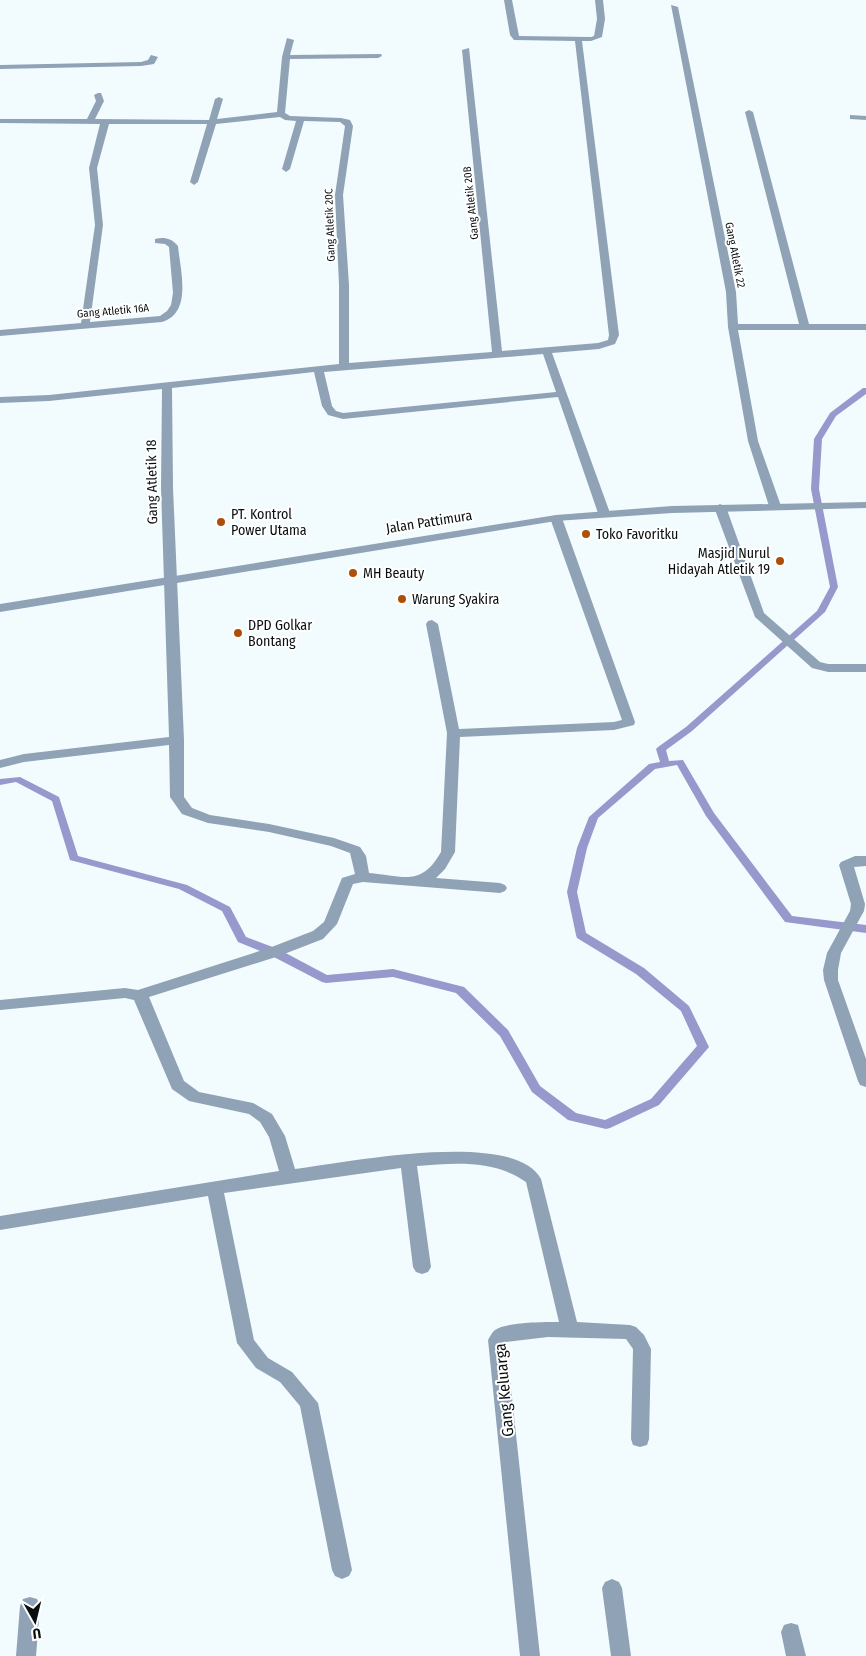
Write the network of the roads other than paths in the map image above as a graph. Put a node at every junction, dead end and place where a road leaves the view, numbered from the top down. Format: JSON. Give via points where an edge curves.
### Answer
{"nodes":[{"id":1,"x":508,"y":0,"type":"edge"},
{"id":2,"x":599,"y":0,"type":"edge"},
{"id":3,"x":674,"y":7,"type":"dead end"},
{"id":4,"x":578,"y":38,"type":"junction"},
{"id":5,"x":290,"y":40,"type":"dead end"},
{"id":6,"x":466,"y":50,"type":"dead end"},
{"id":7,"x":286,"y":56,"type":"junction"},
{"id":8,"x":378,"y":56,"type":"dead end"},
{"id":9,"x":154,"y":57,"type":"dead end"},
{"id":10,"x":0,"y":67,"type":"edge"},
{"id":11,"x":98,"y":95,"type":"dead end"},
{"id":12,"x":220,"y":98,"type":"dead end"},
{"id":13,"x":749,"y":112,"type":"dead end"},
{"id":14,"x":281,"y":114,"type":"junction"},
{"id":15,"x":853,"y":117,"type":"dead end"},
{"id":16,"x":300,"y":118,"type":"junction"},
{"id":17,"x":866,"y":118,"type":"edge"},
{"id":18,"x":0,"y":121,"type":"edge"},
{"id":19,"x":90,"y":122,"type":"junction"},
{"id":20,"x":105,"y":122,"type":"junction"},
{"id":21,"x":213,"y":122,"type":"junction"},
{"id":22,"x":286,"y":169,"type":"dead end"},
{"id":23,"x":194,"y":182,"type":"dead end"},
{"id":24,"x":158,"y":241,"type":"dead end"},
{"id":25,"x":85,"y":326,"type":"junction"},
{"id":26,"x":733,"y":327,"type":"junction"},
{"id":27,"x":805,"y":327,"type":"junction"},
{"id":28,"x":866,"y":327,"type":"edge"},
{"id":29,"x":0,"y":333,"type":"edge"},
{"id":30,"x":546,"y":349,"type":"junction"},
{"id":31,"x":496,"y":353,"type":"junction"},
{"id":32,"x":344,"y":366,"type":"junction"},
{"id":33,"x":318,"y":369,"type":"junction"},
{"id":34,"x":167,"y":385,"type":"junction"},
{"id":35,"x":562,"y":394,"type":"junction"},
{"id":36,"x":0,"y":400,"type":"edge"},
{"id":37,"x":866,"y":505,"type":"edge"},
{"id":38,"x":775,"y":506,"type":"junction"},
{"id":39,"x":802,"y":506,"type":"joint"},
{"id":40,"x":720,"y":507,"type":"junction"},
{"id":41,"x":604,"y":513,"type":"junction"},
{"id":42,"x":556,"y":518,"type":"junction"},
{"id":43,"x":168,"y":579,"type":"junction"},
{"id":44,"x":0,"y":608,"type":"edge"},
{"id":45,"x":432,"y":624,"type":"dead end"},
{"id":46,"x":866,"y":668,"type":"edge"},
{"id":47,"x":453,"y":733,"type":"junction"},
{"id":48,"x":176,"y":740,"type":"junction"},
{"id":49,"x":0,"y":764,"type":"edge"},
{"id":50,"x":866,"y":861,"type":"edge"},
{"id":51,"x":363,"y":877,"type":"junction"},
{"id":52,"x":420,"y":882,"type":"junction"},
{"id":53,"x":500,"y":888,"type":"dead end"},
{"id":54,"x":138,"y":995,"type":"junction"},
{"id":55,"x":0,"y":1005,"type":"edge"},
{"id":56,"x":866,"y":1081,"type":"edge"},
{"id":57,"x":408,"y":1160,"type":"junction"},
{"id":58,"x":289,"y":1176,"type":"junction"},
{"id":59,"x":214,"y":1188,"type":"junction"},
{"id":60,"x":0,"y":1223,"type":"edge"},
{"id":61,"x":422,"y":1267,"type":"dead end"},
{"id":62,"x":570,"y":1330,"type":"junction"},
{"id":63,"x":640,"y":1439,"type":"dead end"},
{"id":64,"x":342,"y":1570,"type":"dead end"},
{"id":65,"x":612,"y":1588,"type":"dead end"},
{"id":66,"x":30,"y":1606,"type":"dead end"},
{"id":67,"x":791,"y":1632,"type":"dead end"},
{"id":68,"x":26,"y":1656,"type":"edge"},
{"id":69,"x":530,"y":1656,"type":"edge"},
{"id":70,"x":621,"y":1656,"type":"edge"},
{"id":71,"x":796,"y":1656,"type":"edge"}],
"edges":[{"from":1,"to":4,"type":"street","via":[[517,38]]},
{"from":2,"to":4,"type":"street","via":[[598,38]]},
{"from":3,"to":26,"type":"street","name":"Gang Atletik 22","via":[[730,292]]},
{"from":4,"to":30,"type":"street","via":[[614,335],[612,342],[599,346]]},
{"from":5,"to":7,"type":"street"},
{"from":6,"to":31,"type":"street","name":"Gang Atletik 20B"},
{"from":7,"to":8,"type":"street"},
{"from":7,"to":14,"type":"street"},
{"from":9,"to":10,"type":"street","via":[[151,62],[141,64]]},
{"from":11,"to":19,"type":"street","via":[[100,101]]},
{"from":12,"to":21,"type":"street"},
{"from":13,"to":27,"type":"street"},
{"from":14,"to":16,"type":"street","name":"Gang Atletik 20C"},
{"from":14,"to":21,"type":"street","name":"Gang Atletik 20C"},
{"from":15,"to":17,"type":"street"},
{"from":16,"to":22,"type":"street"},
{"from":16,"to":32,"type":"street","name":"Gang Atletik 20C","via":[[341,120],[349,126],[339,195]]},
{"from":18,"to":19,"type":"street","name":"Gang Atletik 20C"},
{"from":19,"to":20,"type":"street","name":"Gang Atletik 20C"},
{"from":20,"to":21,"type":"street","name":"Gang Atletik 20C"},
{"from":20,"to":25,"type":"street","via":[[93,168],[99,225]]},
{"from":21,"to":23,"type":"street"},
{"from":24,"to":25,"type":"street","name":"Gang Atletik 16A","via":[[167,241],[173,246],[177,302],[171,313],[162,318]]},
{"from":25,"to":29,"type":"street","name":"Gang Atletik 16A"},
{"from":26,"to":27,"type":"street"},
{"from":26,"to":38,"type":"street","name":"Gang Atletik 22","via":[[753,441]]},
{"from":27,"to":28,"type":"street"},
{"from":30,"to":31,"type":"street"},
{"from":30,"to":35,"type":"street"},
{"from":31,"to":32,"type":"street"},
{"from":32,"to":33,"type":"street"},
{"from":33,"to":34,"type":"street"},
{"from":33,"to":35,"type":"street","via":[[327,406],[332,413],[343,416]]},
{"from":34,"to":36,"type":"street"},
{"from":34,"to":43,"type":"street","name":"Gang Atletik 18"},
{"from":35,"to":41,"type":"street"},
{"from":37,"to":39,"type":"street","name":"Jalan Pattimura"},
{"from":38,"to":39,"type":"street","name":"Jalan Pattimura"},
{"from":38,"to":40,"type":"street","name":"Jalan Pattimura"},
{"from":40,"to":41,"type":"street","name":"Jalan Pattimura"},
{"from":40,"to":46,"type":"street","via":[[759,614],[816,665]]},
{"from":41,"to":42,"type":"street","name":"Jalan Pattimura"},
{"from":42,"to":43,"type":"street","name":"Jalan Pattimura"},
{"from":42,"to":47,"type":"street","via":[[629,722],[614,726]]},
{"from":43,"to":44,"type":"street","name":"Jalan Pattimura"},
{"from":43,"to":48,"type":"street","name":"Gang Atletik 18"},
{"from":45,"to":47,"type":"street"},
{"from":47,"to":52,"type":"street","via":[[448,852],[436,871]]},
{"from":48,"to":49,"type":"street","via":[[24,758]]},
{"from":48,"to":51,"type":"street","name":"Gang Atletik 18","via":[[178,797],[187,811],[208,819],[334,842],[355,850]]},
{"from":50,"to":56,"type":"street","via":[[855,861],[846,866],[857,897],[857,911],[829,966]]},
{"from":51,"to":52,"type":"street"},
{"from":51,"to":54,"type":"street","via":[[347,881],[330,924],[318,935]]},
{"from":52,"to":53,"type":"street"},
{"from":54,"to":55,"type":"street","via":[[125,993]]},
{"from":54,"to":58,"type":"street","via":[[178,1085],[195,1096],[253,1108],[266,1118],[277,1136]]},
{"from":57,"to":58,"type":"street"},
{"from":57,"to":61,"type":"street"},
{"from":57,"to":62,"type":"street","via":[[478,1157],[504,1162],[533,1179]]},
{"from":58,"to":59,"type":"street"},
{"from":59,"to":60,"type":"street"},
{"from":59,"to":64,"type":"street","via":[[246,1343],[262,1363],[286,1377],[309,1403]]},
{"from":62,"to":63,"type":"street","name":"Gang Keluarga","via":[[630,1332],[638,1340],[642,1350]]},
{"from":62,"to":69,"type":"street","name":"Gang Keluarga","via":[[513,1332],[500,1335],[497,1340]]},
{"from":65,"to":70,"type":"street"},
{"from":66,"to":68,"type":"street"},
{"from":67,"to":71,"type":"street"}]}
